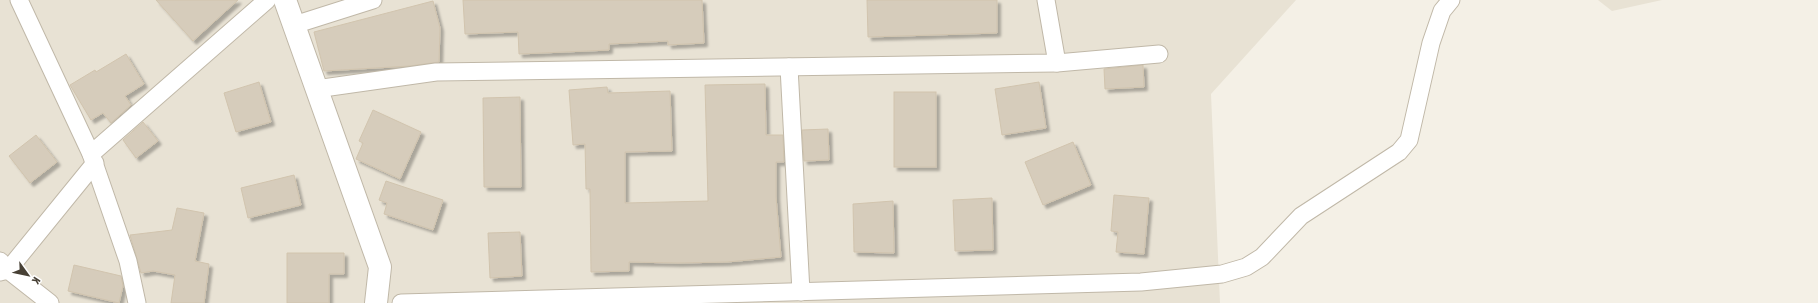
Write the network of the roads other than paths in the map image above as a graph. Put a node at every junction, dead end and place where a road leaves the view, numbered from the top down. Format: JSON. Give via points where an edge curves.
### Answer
{"nodes":[{"id":1,"x":19,"y":0,"type":"edge"},
{"id":2,"x":267,"y":0,"type":"edge"},
{"id":3,"x":286,"y":0,"type":"edge"},
{"id":4,"x":373,"y":0,"type":"edge"},
{"id":5,"x":1046,"y":0,"type":"edge"},
{"id":6,"x":1451,"y":0,"type":"edge"},
{"id":7,"x":294,"y":25,"type":"junction"},
{"id":8,"x":1159,"y":54,"type":"dead end"},
{"id":9,"x":1058,"y":63,"type":"junction"},
{"id":10,"x":789,"y":67,"type":"junction"},
{"id":11,"x":316,"y":89,"type":"junction"},
{"id":12,"x":93,"y":158,"type":"junction"},
{"id":13,"x":3,"y":267,"type":"edge"},
{"id":14,"x":801,"y":292,"type":"junction"},
{"id":15,"x":50,"y":303,"type":"edge"},
{"id":16,"x":137,"y":303,"type":"edge"},
{"id":17,"x":376,"y":303,"type":"edge"},
{"id":18,"x":401,"y":303,"type":"edge"}],
"edges":[{"from":1,"to":12,"type":"street"},
{"from":2,"to":12,"type":"street"},
{"from":3,"to":7,"type":"street"},
{"from":4,"to":7,"type":"street"},
{"from":5,"to":9,"type":"street"},
{"from":6,"to":14,"type":"street","via":[[1442,11],[1431,43],[1409,140],[1399,152],[1301,216],[1262,257],[1246,267],[1222,274],[1141,282]]},
{"from":7,"to":11,"type":"street"},
{"from":8,"to":9,"type":"street"},
{"from":9,"to":10,"type":"street"},
{"from":10,"to":11,"type":"street","via":[[436,72]]},
{"from":10,"to":14,"type":"street"},
{"from":11,"to":17,"type":"street","via":[[380,267]]},
{"from":12,"to":13,"type":"street"},
{"from":12,"to":16,"type":"street","via":[[128,261]]},
{"from":13,"to":15,"type":"street"},
{"from":14,"to":18,"type":"street"}]}
